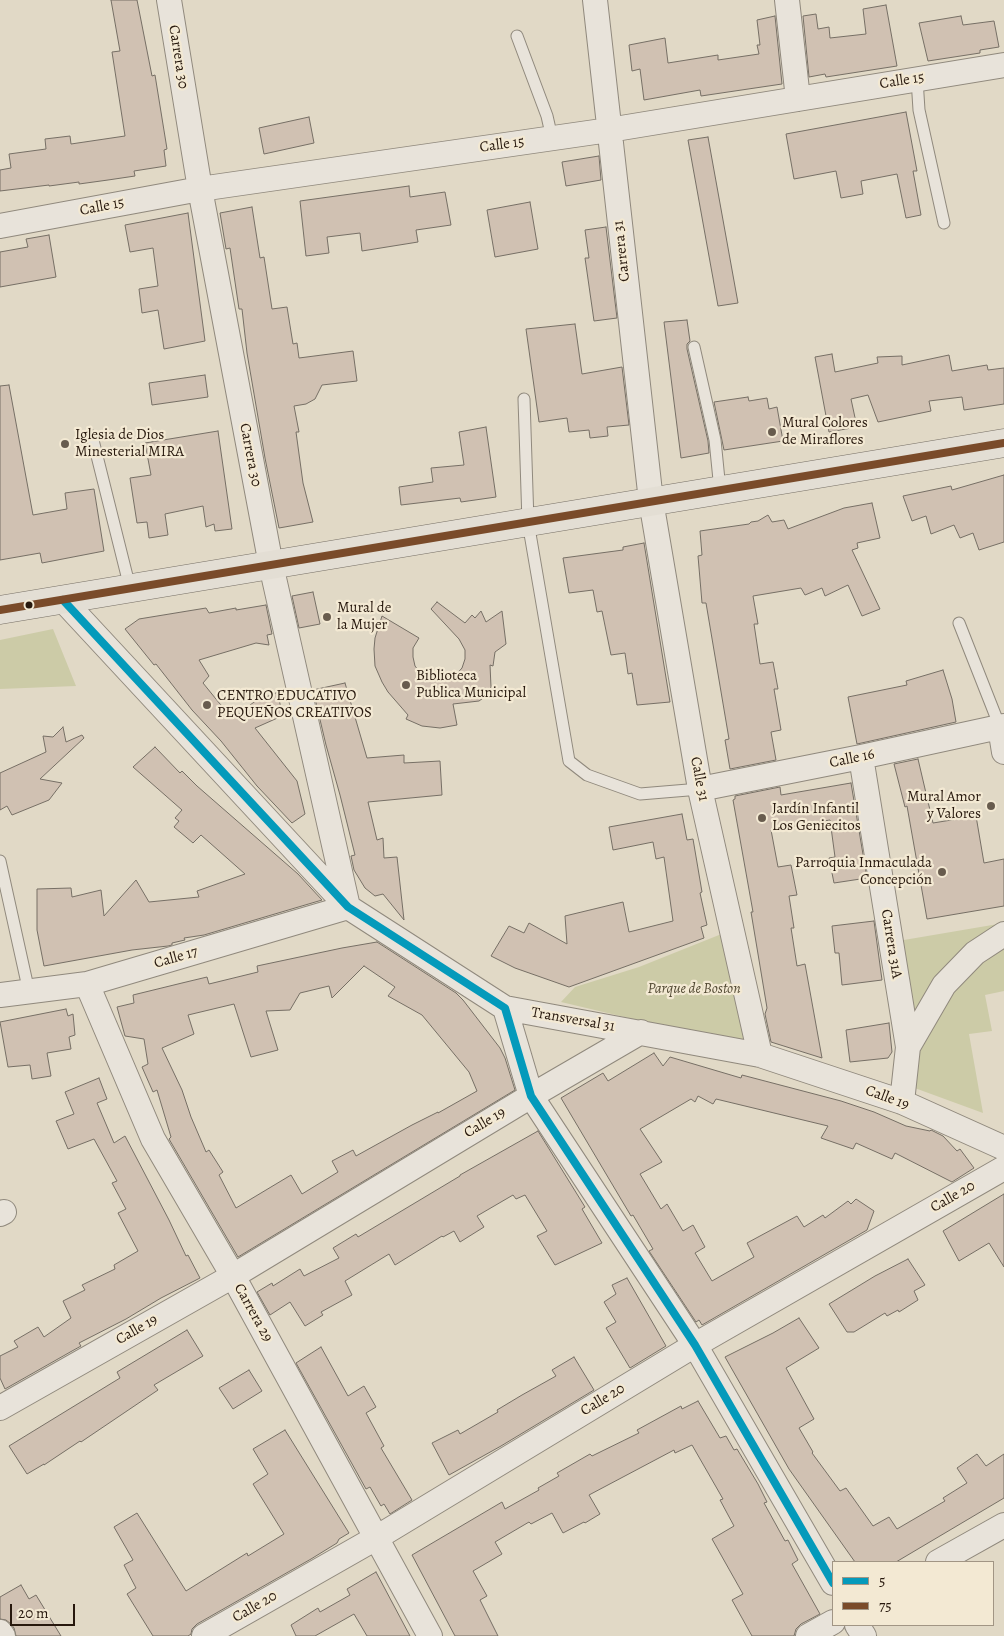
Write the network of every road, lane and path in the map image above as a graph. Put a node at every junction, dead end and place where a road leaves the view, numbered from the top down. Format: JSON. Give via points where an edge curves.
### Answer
{"nodes":[{"id":1,"x":169,"y":0,"type":"edge"},
{"id":2,"x":595,"y":0,"type":"edge"},
{"id":3,"x":787,"y":0,"type":"edge"},
{"id":4,"x":518,"y":36,"type":"dead end"},
{"id":5,"x":1004,"y":64,"type":"edge"},
{"id":6,"x":917,"y":79,"type":"junction"},
{"id":7,"x":798,"y":98,"type":"junction"},
{"id":8,"x":609,"y":130,"type":"junction"},
{"id":9,"x":552,"y":138,"type":"junction"},
{"id":10,"x":200,"y":188,"type":"junction"},
{"id":11,"x":944,"y":223,"type":"dead end"},
{"id":12,"x":0,"y":226,"type":"edge"},
{"id":13,"x":694,"y":348,"type":"dead end"},
{"id":14,"x":524,"y":399,"type":"dead end"},
{"id":15,"x":92,"y":436,"type":"dead end"},
{"id":16,"x":1004,"y":443,"type":"edge"},
{"id":17,"x":720,"y":490,"type":"junction"},
{"id":18,"x":651,"y":502,"type":"junction"},
{"id":19,"x":528,"y":522,"type":"junction"},
{"id":20,"x":271,"y":565,"type":"junction"},
{"id":21,"x":130,"y":588,"type":"junction"},
{"id":22,"x":63,"y":600,"type":"junction"},
{"id":23,"x":0,"y":610,"type":"edge"},
{"id":24,"x":960,"y":623,"type":"dead end"},
{"id":25,"x":1002,"y":726,"type":"edge"},
{"id":26,"x":1004,"y":752,"type":"edge"},
{"id":27,"x":861,"y":757,"type":"junction"},
{"id":28,"x":700,"y":789,"type":"junction"},
{"id":29,"x":0,"y":861,"type":"edge"},
{"id":30,"x":348,"y":907,"type":"junction"},
{"id":31,"x":1004,"y":934,"type":"edge"},
{"id":32,"x":87,"y":984,"type":"junction"},
{"id":33,"x":29,"y":992,"type":"junction"},
{"id":34,"x":0,"y":996,"type":"edge"},
{"id":35,"x":505,"y":1008,"type":"junction"},
{"id":36,"x":641,"y":1032,"type":"junction"},
{"id":37,"x":908,"y":1047,"type":"junction"},
{"id":38,"x":760,"y":1054,"type":"junction"},
{"id":39,"x":531,"y":1096,"type":"junction"},
{"id":40,"x":902,"y":1102,"type":"junction"},
{"id":41,"x":1004,"y":1148,"type":"edge"},
{"id":42,"x":1004,"y":1168,"type":"edge"},
{"id":43,"x":232,"y":1276,"type":"junction"},
{"id":44,"x":695,"y":1345,"type":"junction"},
{"id":45,"x":0,"y":1408,"type":"edge"},
{"id":46,"x":1004,"y":1525,"type":"edge"},
{"id":47,"x":376,"y":1538,"type":"junction"},
{"id":48,"x":940,"y":1561,"type":"edge"},
{"id":49,"x":832,"y":1581,"type":"edge"},
{"id":50,"x":832,"y":1623,"type":"edge"},
{"id":51,"x":0,"y":1632,"type":"edge"},
{"id":52,"x":3,"y":1636,"type":"edge"},
{"id":53,"x":204,"y":1636,"type":"edge"},
{"id":54,"x":430,"y":1636,"type":"edge"},
{"id":55,"x":808,"y":1636,"type":"edge"}],
"edges":[{"from":1,"to":10,"type":"street","name":"Carrera 30"},
{"from":2,"to":8,"type":"street","name":"Carrera 31"},
{"from":3,"to":7,"type":"street"},
{"from":4,"to":9,"type":"lane"},
{"from":5,"to":6,"type":"street","name":"Calle 15"},
{"from":6,"to":7,"type":"street","name":"Calle 15"},
{"from":6,"to":11,"type":"lane","via":[[920,110]]},
{"from":7,"to":8,"type":"street","name":"Calle 15"},
{"from":8,"to":9,"type":"street","name":"Calle 15"},
{"from":8,"to":18,"type":"street","name":"Carrera 31"},
{"from":9,"to":10,"type":"street","name":"Calle 15"},
{"from":10,"to":12,"type":"street","name":"Calle 15"},
{"from":10,"to":20,"type":"street","name":"Carrera 30"},
{"from":13,"to":17,"type":"lane","via":[[715,440]]},
{"from":14,"to":19,"type":"lane"},
{"from":15,"to":21,"type":"lane"},
{"from":16,"to":17,"type":"highway"},
{"from":17,"to":18,"type":"highway"},
{"from":18,"to":19,"type":"highway"},
{"from":18,"to":28,"type":"street","name":"Calle 31"},
{"from":19,"to":20,"type":"highway"},
{"from":19,"to":28,"type":"lane","via":[[568,761],[587,775],[640,794]]},
{"from":20,"to":21,"type":"highway"},
{"from":20,"to":30,"type":"street","name":"Carrera 30"},
{"from":21,"to":22,"type":"highway"},
{"from":22,"to":23,"type":"highway"},
{"from":22,"to":30,"type":"street"},
{"from":24,"to":25,"type":"lane"},
{"from":25,"to":26,"type":"street"},
{"from":25,"to":27,"type":"street","name":"Calle 16"},
{"from":27,"to":28,"type":"street","name":"Calle 16"},
{"from":27,"to":37,"type":"street","name":"Carrera 31A"},
{"from":28,"to":38,"type":"street","name":"Calle 31"},
{"from":29,"to":33,"type":"lane"},
{"from":30,"to":32,"type":"street","name":"Calle 17"},
{"from":30,"to":35,"type":"street"},
{"from":31,"to":37,"type":"street","via":[[975,953],[944,985]]},
{"from":32,"to":33,"type":"street","name":"Calle 17"},
{"from":32,"to":43,"type":"street","name":"Carrera 29","via":[[153,1139]]},
{"from":33,"to":34,"type":"street","name":"Calle 17"},
{"from":35,"to":36,"type":"street","name":"Transversal 31"},
{"from":35,"to":39,"type":"street"},
{"from":36,"to":38,"type":"street","name":"Calle 19"},
{"from":36,"to":39,"type":"street","name":"Calle 19"},
{"from":37,"to":40,"type":"street","name":"Carrera 31A"},
{"from":38,"to":40,"type":"street","name":"Calle 19"},
{"from":39,"to":43,"type":"street","name":"Calle 19"},
{"from":39,"to":44,"type":"street"},
{"from":40,"to":41,"type":"street","name":"Calle 19"},
{"from":42,"to":44,"type":"street","name":"Calle 20"},
{"from":43,"to":45,"type":"street","name":"Calle 19"},
{"from":43,"to":47,"type":"street","name":"Carrera 29"},
{"from":44,"to":47,"type":"street","name":"Calle 20"},
{"from":44,"to":49,"type":"street"},
{"from":46,"to":48,"type":"street"},
{"from":47,"to":53,"type":"street","name":"Calle 20"},
{"from":47,"to":54,"type":"street","name":"Carrera 29"},
{"from":50,"to":55,"type":"street"},
{"from":51,"to":52,"type":"street"}]}
